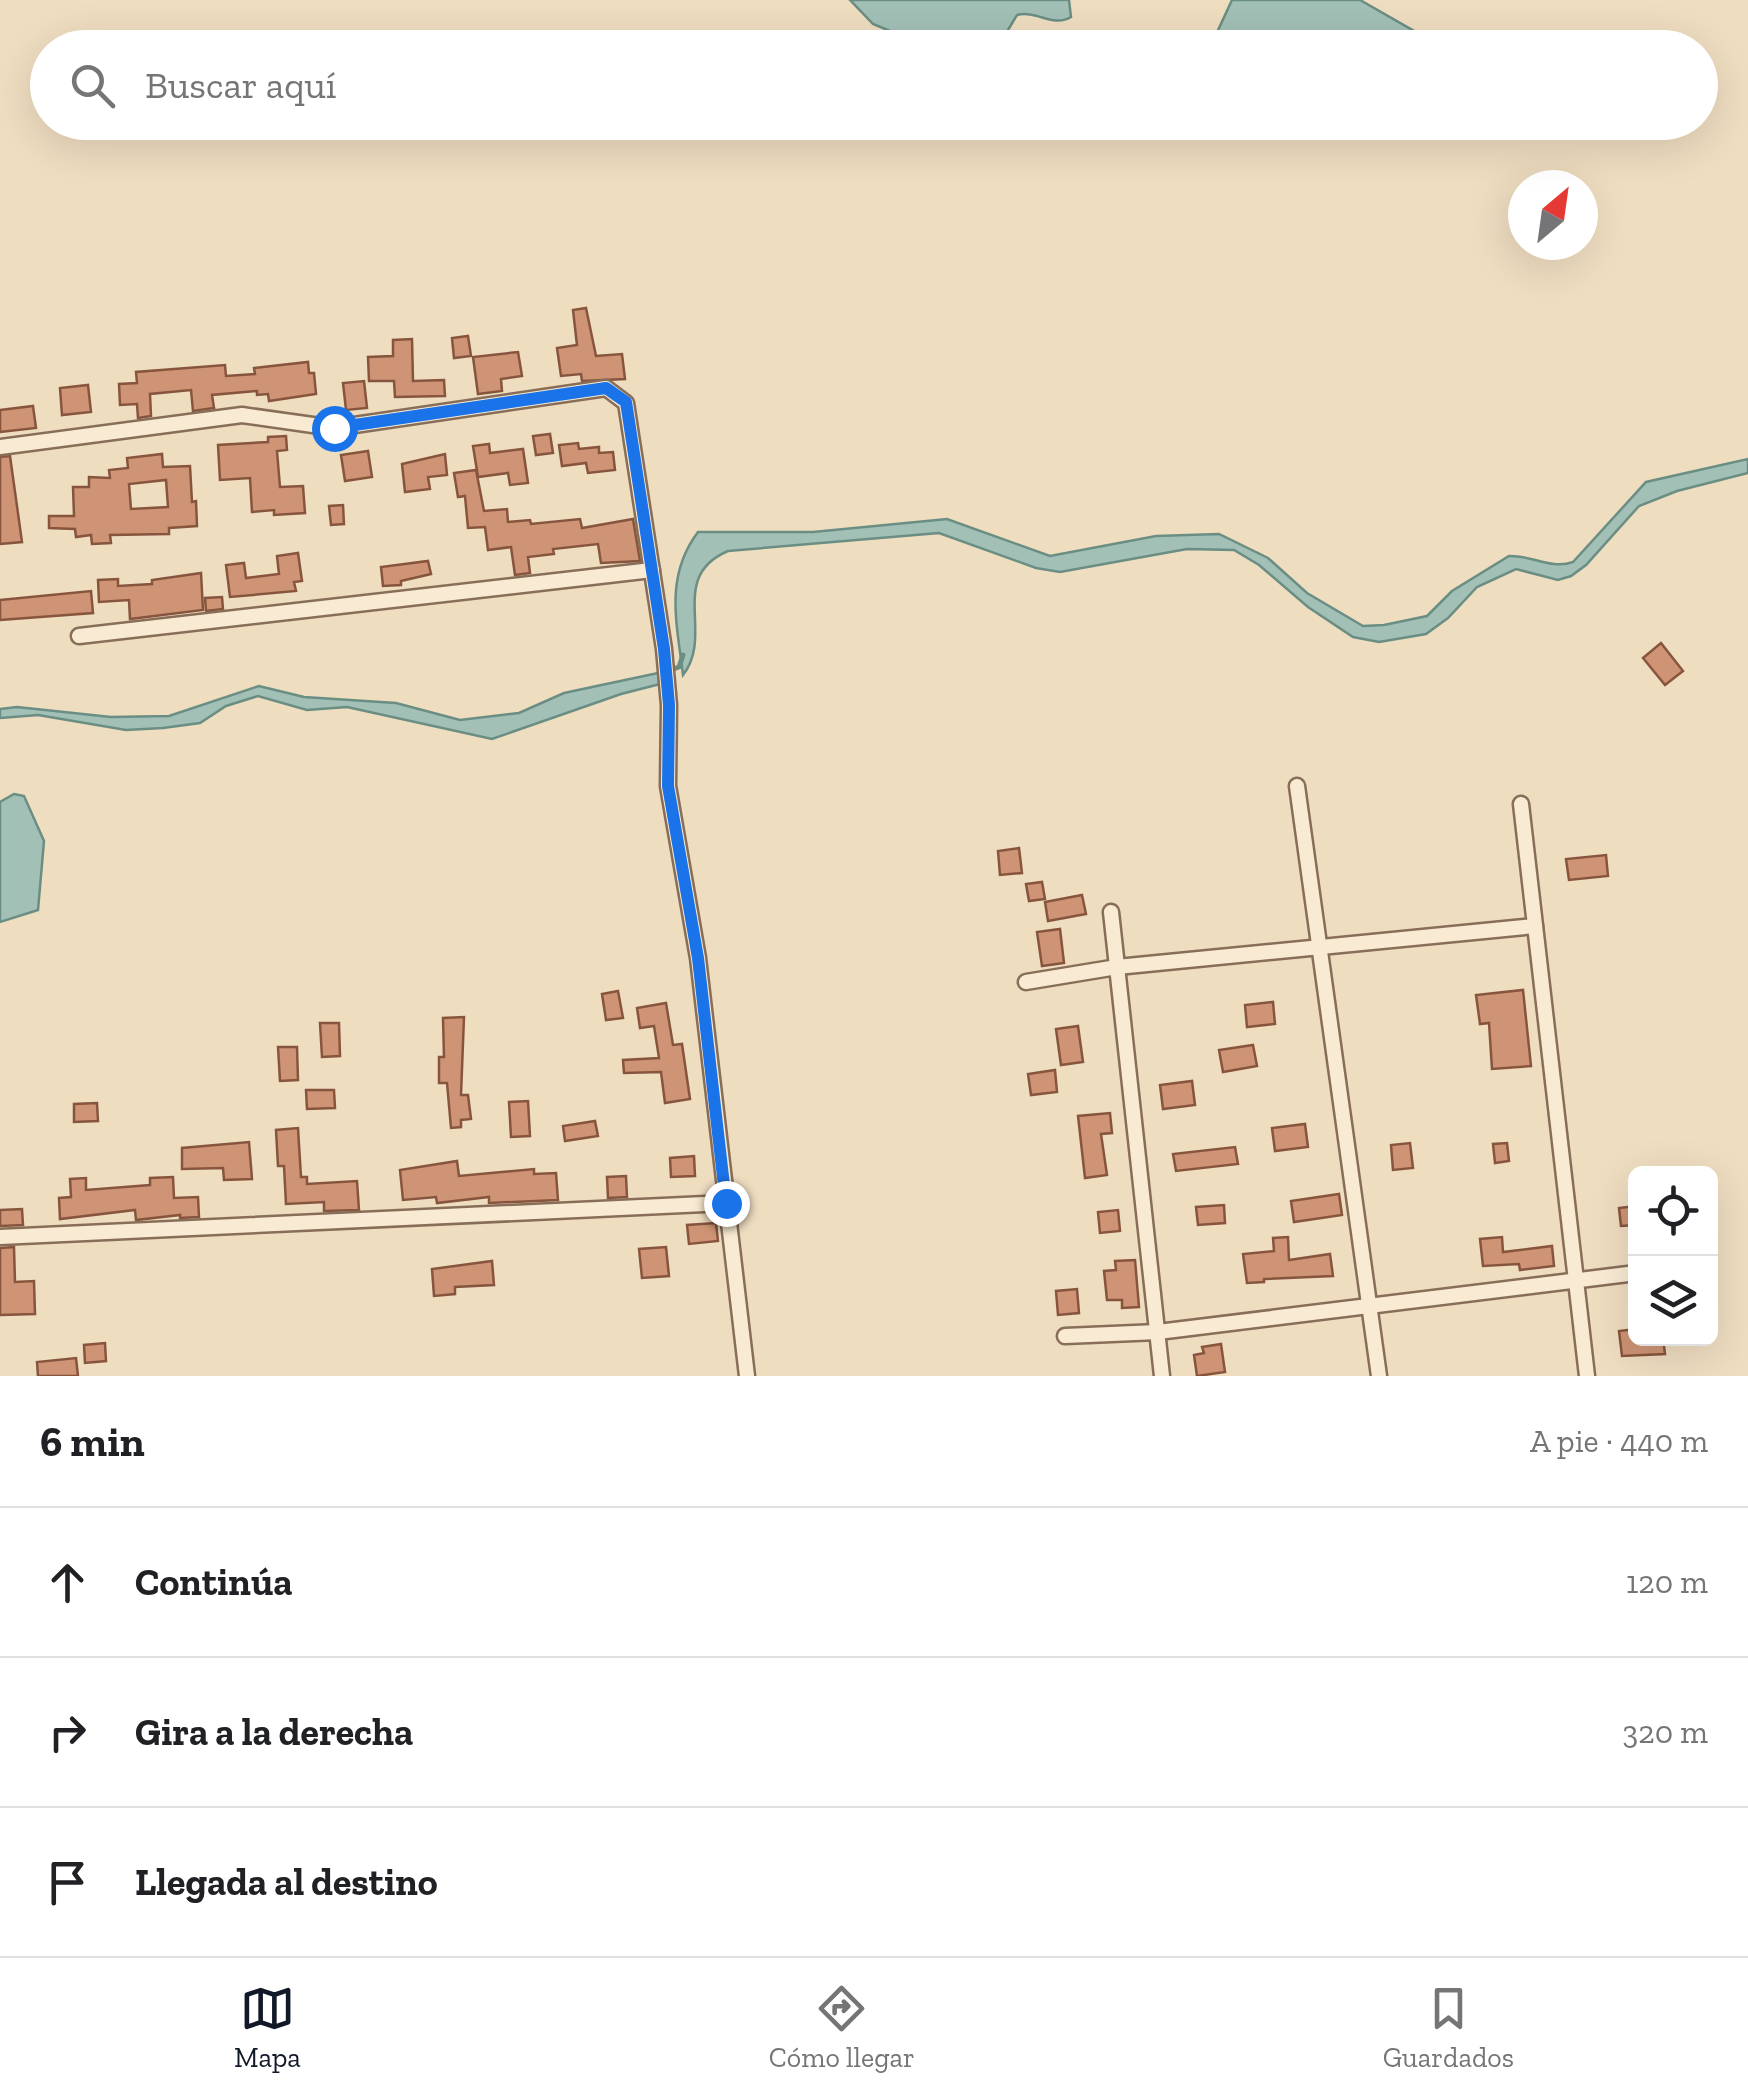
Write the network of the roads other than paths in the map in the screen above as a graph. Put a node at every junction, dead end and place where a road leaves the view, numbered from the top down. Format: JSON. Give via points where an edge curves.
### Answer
{"nodes":[{"id":1,"x":0,"y":447,"type":"edge"},
{"id":2,"x":652,"y":570,"type":"junction"},
{"id":3,"x":80,"y":636,"type":"dead end"},
{"id":4,"x":1297,"y":786,"type":"dead end"},
{"id":5,"x":1521,"y":804,"type":"dead end"},
{"id":6,"x":1112,"y":912,"type":"dead end"},
{"id":7,"x":1535,"y":926,"type":"junction"},
{"id":8,"x":1320,"y":947,"type":"junction"},
{"id":9,"x":1118,"y":967,"type":"junction"},
{"id":10,"x":1026,"y":982,"type":"dead end"},
{"id":11,"x":726,"y":1203,"type":"junction"},
{"id":12,"x":0,"y":1236,"type":"edge"},
{"id":13,"x":1628,"y":1273,"type":"edge"},
{"id":14,"x":1576,"y":1280,"type":"junction"},
{"id":15,"x":1369,"y":1306,"type":"junction"},
{"id":16,"x":1158,"y":1332,"type":"junction"},
{"id":17,"x":1065,"y":1336,"type":"dead end"},
{"id":18,"x":747,"y":1376,"type":"edge"},
{"id":19,"x":1162,"y":1376,"type":"edge"},
{"id":20,"x":1379,"y":1376,"type":"edge"},
{"id":21,"x":1587,"y":1376,"type":"edge"}],
"edges":[{"from":1,"to":2,"type":"street","via":[[242,415],[334,428],[606,388],[626,402]]},
{"from":2,"to":3,"type":"street"},
{"from":2,"to":11,"type":"street","via":[[669,705],[668,786],[698,958]]},
{"from":4,"to":8,"type":"street"},
{"from":5,"to":7,"type":"street"},
{"from":6,"to":9,"type":"street"},
{"from":7,"to":8,"type":"street"},
{"from":7,"to":14,"type":"street"},
{"from":8,"to":9,"type":"street"},
{"from":8,"to":15,"type":"street"},
{"from":9,"to":10,"type":"street"},
{"from":9,"to":16,"type":"street"},
{"from":11,"to":12,"type":"street"},
{"from":11,"to":18,"type":"street"},
{"from":13,"to":14,"type":"street"},
{"from":14,"to":15,"type":"street"},
{"from":14,"to":21,"type":"street"},
{"from":15,"to":16,"type":"street"},
{"from":15,"to":20,"type":"street"},
{"from":16,"to":17,"type":"street"},
{"from":16,"to":19,"type":"street"}]}
